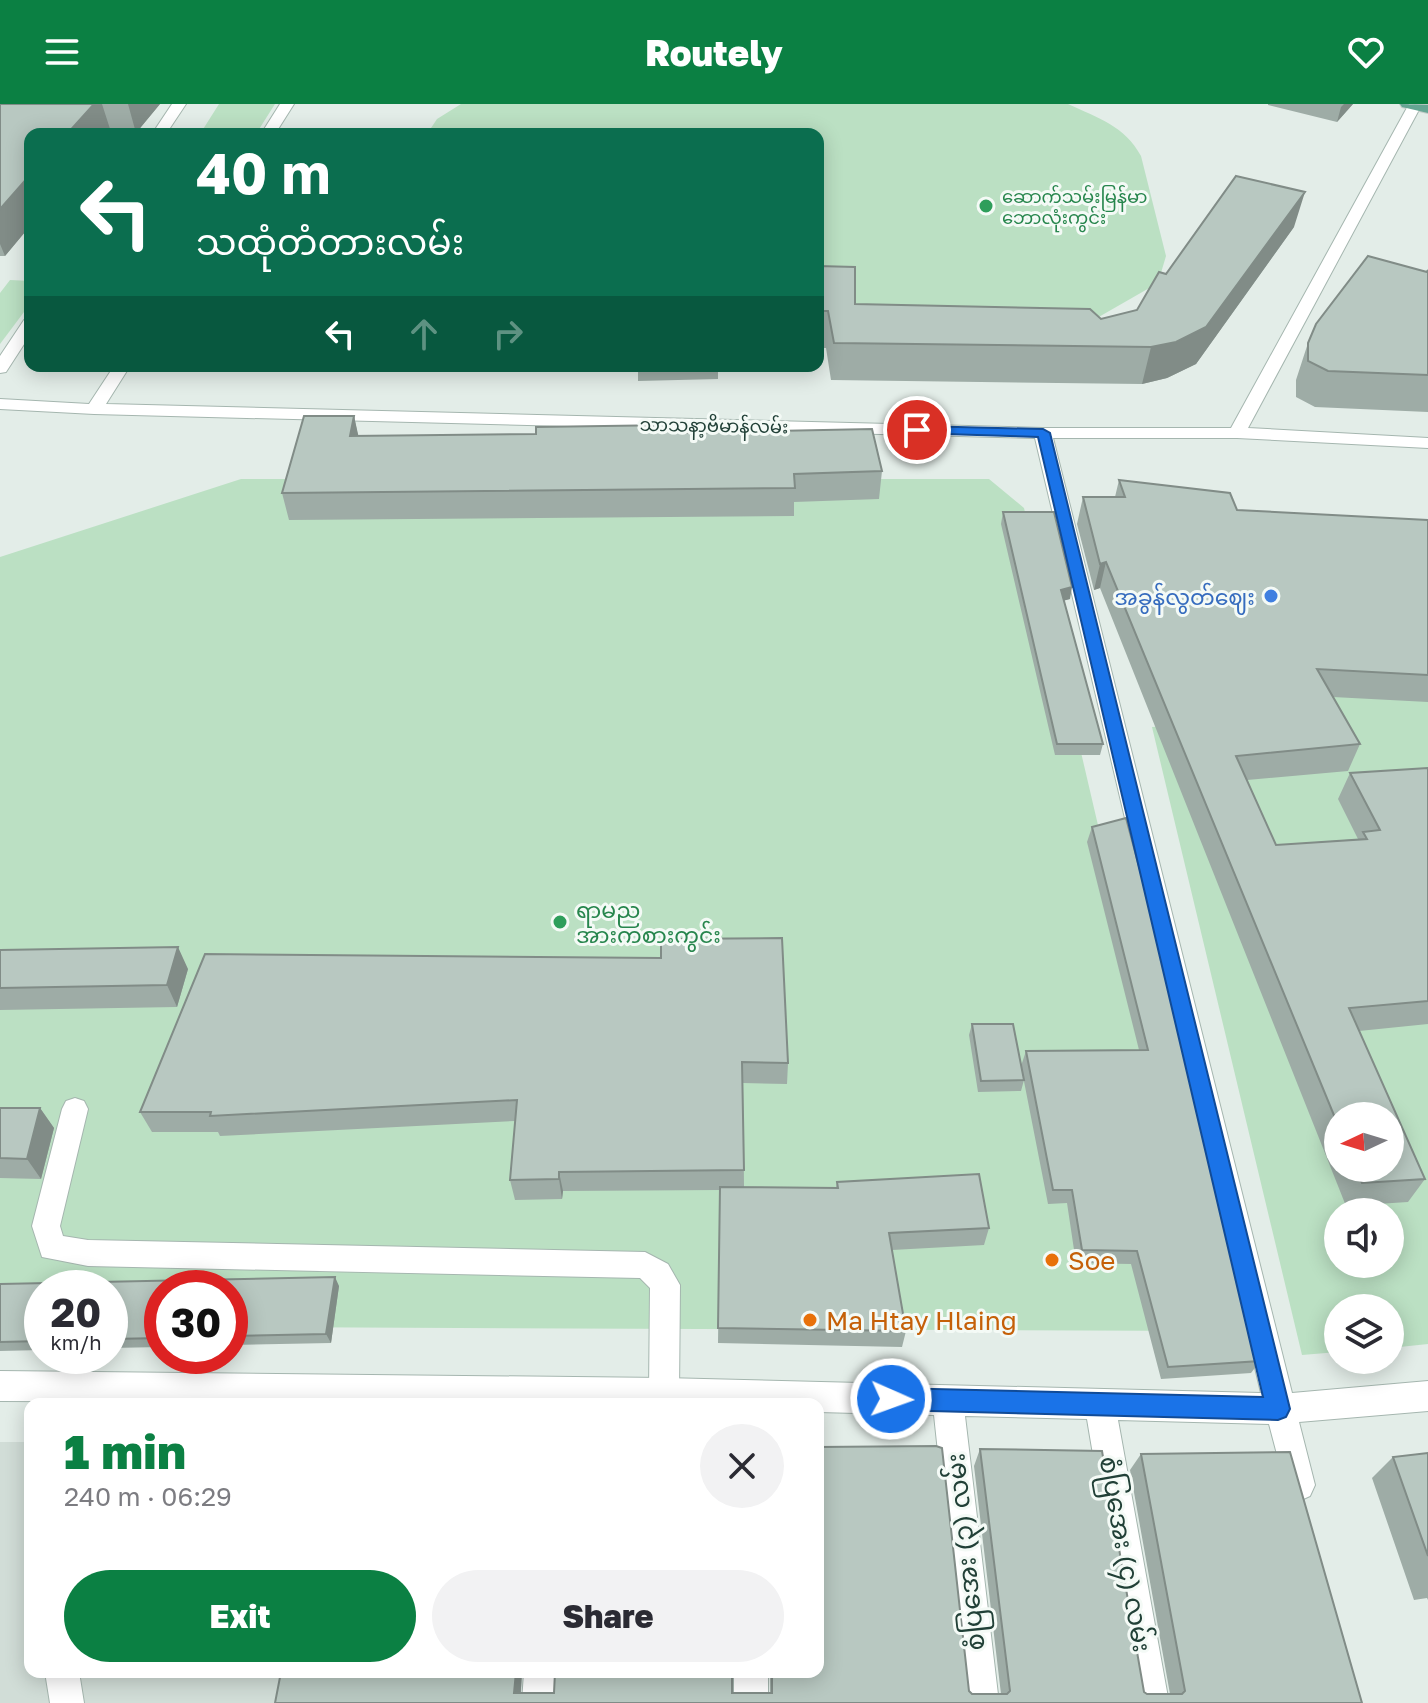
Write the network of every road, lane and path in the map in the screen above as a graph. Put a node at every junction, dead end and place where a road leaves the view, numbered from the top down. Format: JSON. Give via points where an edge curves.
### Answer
{"nodes":[{"id":1,"x":179,"y":104,"type":"edge"},
{"id":2,"x":287,"y":104,"type":"edge"},
{"id":3,"x":1416,"y":106,"type":"edge"},
{"id":4,"x":163,"y":128,"type":"edge"},
{"id":5,"x":272,"y":128,"type":"edge"},
{"id":6,"x":24,"y":332,"type":"edge"},
{"id":7,"x":0,"y":368,"type":"edge"},
{"id":8,"x":118,"y":372,"type":"edge"},
{"id":9,"x":0,"y":404,"type":"edge"},
{"id":10,"x":94,"y":409,"type":"junction"},
{"id":11,"x":1043,"y":433,"type":"junction"},
{"id":12,"x":1237,"y":433,"type":"junction"},
{"id":13,"x":1428,"y":443,"type":"edge"},
{"id":14,"x":75,"y":1109,"type":"dead end"},
{"id":15,"x":0,"y":1386,"type":"edge"},
{"id":16,"x":664,"y":1393,"type":"junction"},
{"id":17,"x":98,"y":1395,"type":"edge"},
{"id":18,"x":1428,"y":1396,"type":"edge"},
{"id":19,"x":562,"y":1398,"type":"edge"},
{"id":20,"x":723,"y":1398,"type":"edge"},
{"id":21,"x":824,"y":1400,"type":"edge"},
{"id":22,"x":948,"y":1401,"type":"junction"},
{"id":23,"x":1100,"y":1404,"type":"junction"},
{"id":24,"x":1278,"y":1409,"type":"junction"},
{"id":25,"x":1306,"y":1512,"type":"edge"},
{"id":26,"x":63,"y":1678,"type":"edge"},
{"id":27,"x":541,"y":1678,"type":"edge"},
{"id":28,"x":751,"y":1678,"type":"edge"},
{"id":29,"x":67,"y":1703,"type":"edge"},
{"id":30,"x":539,"y":1703,"type":"edge"},
{"id":31,"x":751,"y":1703,"type":"edge"},
{"id":32,"x":982,"y":1703,"type":"edge"},
{"id":33,"x":1152,"y":1703,"type":"edge"}],
"edges":[{"from":1,"to":4,"type":"street"},
{"from":2,"to":5,"type":"street"},
{"from":3,"to":12,"type":"street"},
{"from":6,"to":7,"type":"street"},
{"from":8,"to":10,"type":"street"},
{"from":9,"to":10,"type":"street","name":"သာသနာ့ဗိမာန်လမ်း"},
{"from":10,"to":11,"type":"street","name":"သာသနာ့ဗိမာန်လမ်း"},
{"from":11,"to":12,"type":"street","name":"သာသနာ့ဗိမာန်လမ်း"},
{"from":11,"to":24,"type":"street"},
{"from":12,"to":13,"type":"street","name":"သာသနာ့ဗိမာန်လမ်း"},
{"from":14,"to":16,"type":"street","via":[[46,1226],[52,1248],[645,1265],[665,1285]]},
{"from":15,"to":17,"type":"street"},
{"from":16,"to":19,"type":"street"},
{"from":16,"to":20,"type":"street"},
{"from":17,"to":19,"type":"street"},
{"from":18,"to":24,"type":"street"},
{"from":21,"to":22,"type":"street"},
{"from":22,"to":23,"type":"street"},
{"from":22,"to":32,"type":"street","name":"စံပြအေး (၃) လမ်း"},
{"from":23,"to":24,"type":"street"},
{"from":23,"to":33,"type":"street","name":"စံပြအေး (၄) လမ်း"},
{"from":24,"to":25,"type":"street"},
{"from":26,"to":29,"type":"street"},
{"from":27,"to":30,"type":"street"},
{"from":28,"to":31,"type":"street"}]}
